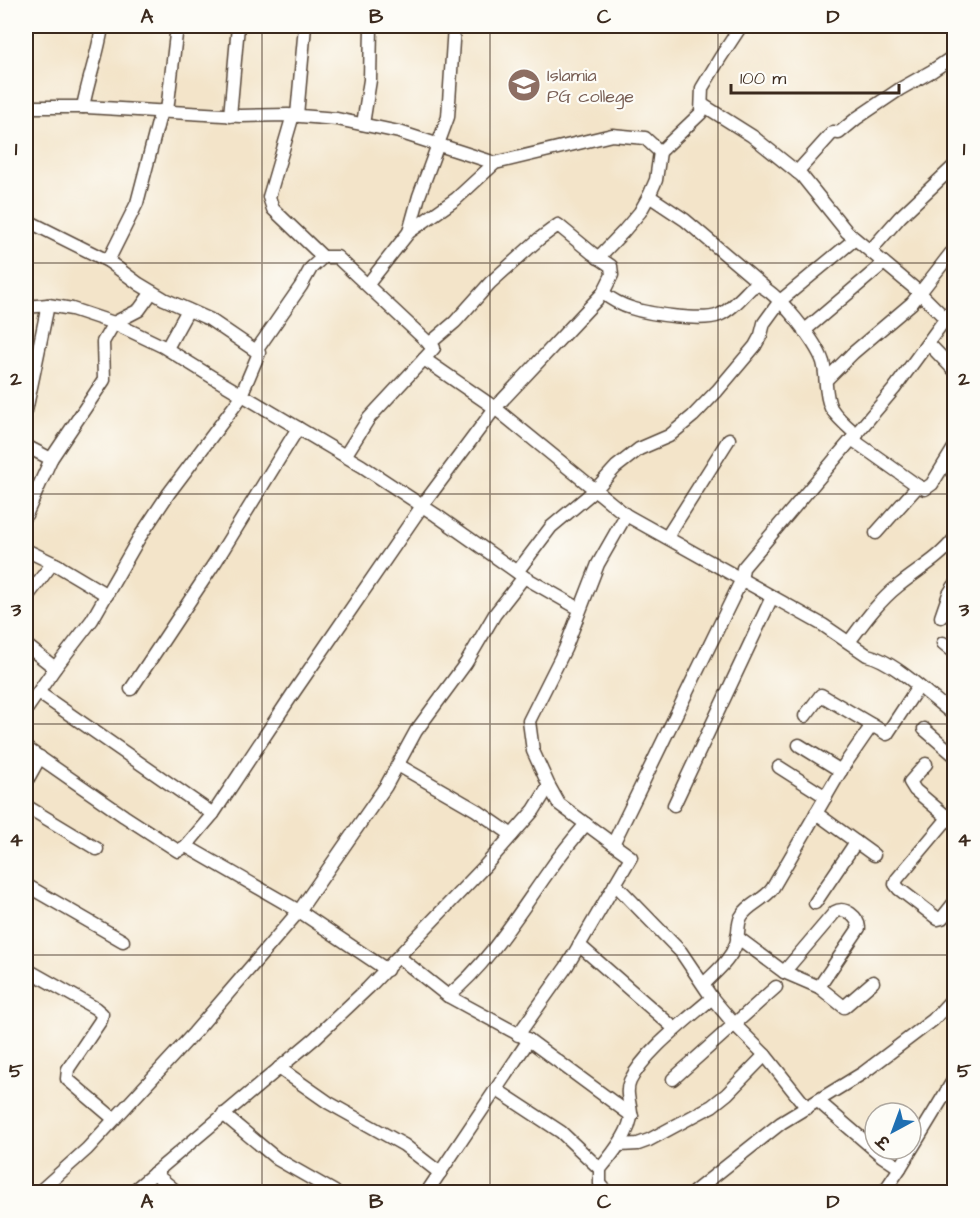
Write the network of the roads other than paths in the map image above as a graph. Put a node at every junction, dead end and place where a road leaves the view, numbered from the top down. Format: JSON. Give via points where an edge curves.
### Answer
{"nodes":[{"id":1,"x":101,"y":26,"type":"edge"},
{"id":2,"x":177,"y":26,"type":"edge"},
{"id":3,"x":238,"y":26,"type":"edge"},
{"id":4,"x":305,"y":26,"type":"edge"},
{"id":5,"x":371,"y":26,"type":"edge"},
{"id":6,"x":454,"y":26,"type":"edge"},
{"id":7,"x":741,"y":26,"type":"edge"},
{"id":8,"x":954,"y":56,"type":"edge"},
{"id":9,"x":703,"y":105,"type":"junction"},
{"id":10,"x":26,"y":107,"type":"edge"},
{"id":11,"x":83,"y":107,"type":"junction"},
{"id":12,"x":164,"y":111,"type":"junction"},
{"id":13,"x":295,"y":115,"type":"junction"},
{"id":14,"x":230,"y":116,"type":"junction"},
{"id":15,"x":363,"y":124,"type":"junction"},
{"id":16,"x":438,"y":145,"type":"junction"},
{"id":17,"x":660,"y":152,"type":"junction"},
{"id":18,"x":495,"y":163,"type":"junction"},
{"id":19,"x":954,"y":166,"type":"edge"},
{"id":20,"x":797,"y":172,"type":"junction"},
{"id":21,"x":649,"y":196,"type":"junction"},
{"id":22,"x":26,"y":220,"type":"edge"},
{"id":23,"x":409,"y":232,"type":"junction"},
{"id":24,"x":855,"y":239,"type":"junction"},
{"id":25,"x":870,"y":251,"type":"junction"},
{"id":26,"x":954,"y":252,"type":"edge"},
{"id":27,"x":323,"y":257,"type":"junction"},
{"id":28,"x":598,"y":258,"type":"junction"},
{"id":29,"x":108,"y":261,"type":"junction"},
{"id":30,"x":884,"y":263,"type":"junction"},
{"id":31,"x":368,"y":284,"type":"junction"},
{"id":32,"x":764,"y":287,"type":"junction"},
{"id":33,"x":152,"y":292,"type":"junction"},
{"id":34,"x":919,"y":292,"type":"junction"},
{"id":35,"x":603,"y":293,"type":"junction"},
{"id":36,"x":780,"y":301,"type":"junction"},
{"id":37,"x":48,"y":305,"type":"junction"},
{"id":38,"x":26,"y":307,"type":"edge"},
{"id":39,"x":954,"y":307,"type":"edge"},
{"id":40,"x":188,"y":310,"type":"junction"},
{"id":41,"x":946,"y":319,"type":"junction"},
{"id":42,"x":114,"y":323,"type":"junction"},
{"id":43,"x":804,"y":331,"type":"junction"},
{"id":44,"x":928,"y":343,"type":"junction"},
{"id":45,"x":429,"y":344,"type":"junction"},
{"id":46,"x":167,"y":348,"type":"junction"},
{"id":47,"x":256,"y":351,"type":"junction"},
{"id":48,"x":424,"y":358,"type":"junction"},
{"id":49,"x":954,"y":370,"type":"edge"},
{"id":50,"x":826,"y":380,"type":"junction"},
{"id":51,"x":242,"y":394,"type":"junction"},
{"id":52,"x":495,"y":408,"type":"junction"},
{"id":53,"x":26,"y":411,"type":"edge"},
{"id":54,"x":298,"y":428,"type":"junction"},
{"id":55,"x":855,"y":438,"type":"junction"},
{"id":56,"x":729,"y":439,"type":"dead end"},
{"id":57,"x":26,"y":446,"type":"edge"},
{"id":58,"x":954,"y":448,"type":"edge"},
{"id":59,"x":345,"y":456,"type":"junction"},
{"id":60,"x":51,"y":459,"type":"junction"},
{"id":61,"x":918,"y":486,"type":"junction"},
{"id":62,"x":594,"y":491,"type":"junction"},
{"id":63,"x":422,"y":506,"type":"junction"},
{"id":64,"x":626,"y":514,"type":"junction"},
{"id":65,"x":26,"y":515,"type":"edge"},
{"id":66,"x":876,"y":533,"type":"dead end"},
{"id":67,"x":667,"y":537,"type":"junction"},
{"id":68,"x":952,"y":547,"type":"edge"},
{"id":69,"x":26,"y":550,"type":"edge"},
{"id":70,"x":60,"y":566,"type":"junction"},
{"id":71,"x":520,"y":574,"type":"junction"},
{"id":72,"x":741,"y":580,"type":"junction"},
{"id":73,"x":954,"y":586,"type":"edge"},
{"id":74,"x":106,"y":595,"type":"junction"},
{"id":75,"x":772,"y":597,"type":"junction"},
{"id":76,"x":26,"y":598,"type":"edge"},
{"id":77,"x":580,"y":609,"type":"junction"},
{"id":78,"x":941,"y":618,"type":"dead end"},
{"id":79,"x":849,"y":642,"type":"junction"},
{"id":80,"x":943,"y":643,"type":"dead end"},
{"id":81,"x":26,"y":645,"type":"edge"},
{"id":82,"x":954,"y":652,"type":"edge"},
{"id":83,"x":55,"y":668,"type":"junction"},
{"id":84,"x":918,"y":687,"type":"junction"},
{"id":85,"x":131,"y":689,"type":"dead end"},
{"id":86,"x":39,"y":693,"type":"junction"},
{"id":87,"x":26,"y":710,"type":"edge"},
{"id":88,"x":954,"y":715,"type":"edge"},
{"id":89,"x":805,"y":716,"type":"dead end"},
{"id":90,"x":872,"y":725,"type":"junction"},
{"id":91,"x":924,"y":729,"type":"dead end"},
{"id":92,"x":799,"y":745,"type":"dead end"},
{"id":93,"x":26,"y":748,"type":"edge"},
{"id":94,"x":954,"y":755,"type":"edge"},
{"id":95,"x":40,"y":757,"type":"junction"},
{"id":96,"x":926,"y":764,"type":"dead end"},
{"id":97,"x":398,"y":765,"type":"junction"},
{"id":98,"x":779,"y":767,"type":"dead end"},
{"id":99,"x":841,"y":771,"type":"junction"},
{"id":100,"x":26,"y":782,"type":"edge"},
{"id":101,"x":549,"y":786,"type":"junction"},
{"id":102,"x":826,"y":797,"type":"junction"},
{"id":103,"x":674,"y":805,"type":"dead end"},
{"id":104,"x":26,"y":806,"type":"edge"},
{"id":105,"x":816,"y":813,"type":"junction"},
{"id":106,"x":213,"y":814,"type":"junction"},
{"id":107,"x":952,"y":818,"type":"edge"},
{"id":108,"x":586,"y":824,"type":"junction"},
{"id":109,"x":512,"y":835,"type":"junction"},
{"id":110,"x":856,"y":842,"type":"junction"},
{"id":111,"x":613,"y":844,"type":"junction"},
{"id":112,"x":186,"y":846,"type":"junction"},
{"id":113,"x":97,"y":849,"type":"dead end"},
{"id":114,"x":874,"y":855,"type":"dead end"},
{"id":115,"x":26,"y":885,"type":"edge"},
{"id":116,"x":615,"y":885,"type":"junction"},
{"id":117,"x":814,"y":903,"type":"dead end"},
{"id":118,"x":954,"y":903,"type":"edge"},
{"id":119,"x":299,"y":911,"type":"junction"},
{"id":120,"x":737,"y":937,"type":"junction"},
{"id":121,"x":123,"y":941,"type":"dead end"},
{"id":122,"x":579,"y":945,"type":"junction"},
{"id":123,"x":399,"y":958,"type":"junction"},
{"id":124,"x":387,"y":970,"type":"junction"},
{"id":125,"x":784,"y":972,"type":"junction"},
{"id":126,"x":27,"y":974,"type":"edge"},
{"id":127,"x":873,"y":982,"type":"dead end"},
{"id":128,"x":704,"y":984,"type":"junction"},
{"id":129,"x":776,"y":987,"type":"dead end"},
{"id":130,"x":819,"y":987,"type":"junction"},
{"id":131,"x":447,"y":996,"type":"junction"},
{"id":132,"x":954,"y":997,"type":"edge"},
{"id":133,"x":712,"y":998,"type":"junction"},
{"id":134,"x":734,"y":1024,"type":"junction"},
{"id":135,"x":675,"y":1029,"type":"junction"},
{"id":136,"x":524,"y":1038,"type":"junction"},
{"id":137,"x":765,"y":1055,"type":"junction"},
{"id":138,"x":279,"y":1068,"type":"junction"},
{"id":139,"x":673,"y":1080,"type":"dead end"},
{"id":140,"x":953,"y":1083,"type":"edge"},
{"id":141,"x":497,"y":1090,"type":"junction"},
{"id":142,"x":818,"y":1101,"type":"junction"},
{"id":143,"x":807,"y":1108,"type":"junction"},
{"id":144,"x":223,"y":1114,"type":"junction"},
{"id":145,"x":632,"y":1116,"type":"junction"},
{"id":146,"x":114,"y":1119,"type":"junction"},
{"id":147,"x":620,"y":1145,"type":"junction"},
{"id":148,"x":900,"y":1168,"type":"junction"},
{"id":149,"x":600,"y":1169,"type":"junction"},
{"id":150,"x":154,"y":1173,"type":"junction"},
{"id":151,"x":440,"y":1173,"type":"junction"},
{"id":152,"x":39,"y":1192,"type":"edge"},
{"id":153,"x":132,"y":1192,"type":"edge"},
{"id":154,"x":177,"y":1192,"type":"edge"},
{"id":155,"x":335,"y":1192,"type":"edge"},
{"id":156,"x":427,"y":1192,"type":"edge"},
{"id":157,"x":607,"y":1192,"type":"edge"},
{"id":158,"x":694,"y":1192,"type":"edge"},
{"id":159,"x":884,"y":1192,"type":"edge"}],
"edges":[{"from":1,"to":11,"type":"street"},
{"from":2,"to":12,"type":"street"},
{"from":3,"to":14,"type":"street"},
{"from":4,"to":13,"type":"street"},
{"from":5,"to":15,"type":"street","via":[[370,80]]},
{"from":6,"to":16,"type":"street","via":[[448,117]]},
{"from":7,"to":9,"type":"street","via":[[702,88]]},
{"from":8,"to":20,"type":"street","via":[[839,133],[833,132]]},
{"from":9,"to":17,"type":"street","via":[[698,118]]},
{"from":9,"to":20,"type":"street","via":[[752,136]]},
{"from":10,"to":11,"type":"street"},
{"from":11,"to":12,"type":"street"},
{"from":12,"to":14,"type":"street"},
{"from":12,"to":29,"type":"street","via":[[137,203]]},
{"from":13,"to":14,"type":"street"},
{"from":13,"to":15,"type":"street"},
{"from":13,"to":27,"type":"street","via":[[269,197],[273,208]]},
{"from":15,"to":16,"type":"street"},
{"from":16,"to":18,"type":"street"},
{"from":16,"to":23,"type":"street"},
{"from":17,"to":18,"type":"street","via":[[645,138],[612,135]]},
{"from":17,"to":21,"type":"street"},
{"from":18,"to":23,"type":"street","via":[[456,199]]},
{"from":19,"to":25,"type":"street"},
{"from":20,"to":24,"type":"street"},
{"from":21,"to":28,"type":"street","via":[[634,219]]},
{"from":21,"to":32,"type":"street","via":[[685,220]]},
{"from":22,"to":29,"type":"street"},
{"from":23,"to":31,"type":"street"},
{"from":24,"to":25,"type":"street"},
{"from":24,"to":36,"type":"street"},
{"from":25,"to":30,"type":"street"},
{"from":26,"to":34,"type":"street"},
{"from":27,"to":31,"type":"street","via":[[337,257]]},
{"from":27,"to":47,"type":"street","via":[[311,267]]},
{"from":28,"to":35,"type":"street","via":[[610,266],[612,275]]},
{"from":28,"to":45,"type":"street","via":[[558,225],[490,283]]},
{"from":29,"to":33,"type":"street"},
{"from":30,"to":34,"type":"street"},
{"from":30,"to":43,"type":"street"},
{"from":31,"to":45,"type":"street"},
{"from":32,"to":35,"type":"street","via":[[751,288],[721,315],[704,318],[633,309]]},
{"from":32,"to":36,"type":"street"},
{"from":33,"to":40,"type":"street"},
{"from":33,"to":42,"type":"street","via":[[139,310]]},
{"from":34,"to":41,"type":"street"},
{"from":34,"to":50,"type":"street","via":[[912,303]]},
{"from":35,"to":52,"type":"street"},
{"from":36,"to":43,"type":"street"},
{"from":36,"to":62,"type":"street","via":[[764,323],[760,340],[717,392],[669,436],[630,455]]},
{"from":37,"to":38,"type":"street"},
{"from":37,"to":42,"type":"street"},
{"from":37,"to":53,"type":"street"},
{"from":39,"to":41,"type":"street"},
{"from":40,"to":46,"type":"street"},
{"from":40,"to":47,"type":"street","via":[[209,319]]},
{"from":41,"to":44,"type":"street"},
{"from":42,"to":46,"type":"street"},
{"from":42,"to":60,"type":"street","via":[[103,342],[104,380]]},
{"from":43,"to":50,"type":"street","via":[[819,352]]},
{"from":44,"to":49,"type":"street"},
{"from":44,"to":55,"type":"street"},
{"from":45,"to":48,"type":"street","via":[[434,348]]},
{"from":46,"to":51,"type":"street"},
{"from":47,"to":51,"type":"street","via":[[259,352]]},
{"from":48,"to":52,"type":"street"},
{"from":48,"to":59,"type":"street","via":[[369,418]]},
{"from":50,"to":55,"type":"street","via":[[832,408]]},
{"from":51,"to":54,"type":"street"},
{"from":51,"to":74,"type":"street","via":[[139,538]]},
{"from":52,"to":62,"type":"street"},
{"from":52,"to":63,"type":"street"},
{"from":54,"to":59,"type":"street"},
{"from":54,"to":85,"type":"street"},
{"from":55,"to":61,"type":"street"},
{"from":55,"to":72,"type":"street","via":[[743,568]]},
{"from":56,"to":67,"type":"street"},
{"from":57,"to":60,"type":"street"},
{"from":58,"to":61,"type":"street","via":[[932,484],[925,489]]},
{"from":59,"to":63,"type":"street"},
{"from":60,"to":65,"type":"street"},
{"from":61,"to":66,"type":"street"},
{"from":62,"to":64,"type":"street"},
{"from":62,"to":71,"type":"street","via":[[551,527]]},
{"from":63,"to":71,"type":"street"},
{"from":63,"to":106,"type":"street"},
{"from":64,"to":67,"type":"street"},
{"from":64,"to":77,"type":"street","via":[[598,564]]},
{"from":67,"to":72,"type":"street"},
{"from":68,"to":79,"type":"street","via":[[895,588]]},
{"from":69,"to":70,"type":"street"},
{"from":70,"to":74,"type":"street"},
{"from":70,"to":76,"type":"street","via":[[52,564]]},
{"from":71,"to":77,"type":"street"},
{"from":71,"to":97,"type":"street","via":[[466,663],[416,731]]},
{"from":72,"to":75,"type":"street"},
{"from":72,"to":111,"type":"street"},
{"from":73,"to":78,"type":"street"},
{"from":74,"to":83,"type":"street"},
{"from":75,"to":79,"type":"street"},
{"from":75,"to":103,"type":"street"},
{"from":77,"to":101,"type":"street","via":[[529,721],[533,751]]},
{"from":79,"to":84,"type":"street"},
{"from":80,"to":82,"type":"street"},
{"from":81,"to":83,"type":"street"},
{"from":83,"to":86,"type":"street"},
{"from":84,"to":88,"type":"street"},
{"from":84,"to":90,"type":"street","via":[[887,734]]},
{"from":86,"to":87,"type":"street"},
{"from":86,"to":106,"type":"street"},
{"from":89,"to":90,"type":"street","via":[[821,695]]},
{"from":90,"to":99,"type":"street"},
{"from":91,"to":94,"type":"street"},
{"from":92,"to":99,"type":"street"},
{"from":93,"to":95,"type":"street"},
{"from":95,"to":100,"type":"street"},
{"from":95,"to":112,"type":"street","via":[[178,851]]},
{"from":96,"to":107,"type":"street","via":[[910,782]]},
{"from":97,"to":109,"type":"street"},
{"from":97,"to":119,"type":"street"},
{"from":98,"to":102,"type":"street"},
{"from":99,"to":102,"type":"street"},
{"from":101,"to":108,"type":"street","via":[[560,804]]},
{"from":101,"to":109,"type":"street"},
{"from":102,"to":105,"type":"street"},
{"from":104,"to":113,"type":"street"},
{"from":105,"to":110,"type":"street"},
{"from":105,"to":120,"type":"street","via":[[772,889],[740,917]]},
{"from":106,"to":112,"type":"street"},
{"from":107,"to":118,"type":"street","via":[[895,884],[938,919]]},
{"from":108,"to":111,"type":"street"},
{"from":108,"to":131,"type":"street","via":[[550,868],[510,928]]},
{"from":109,"to":123,"type":"street"},
{"from":110,"to":114,"type":"street"},
{"from":110,"to":117,"type":"street"},
{"from":111,"to":116,"type":"street","via":[[631,857]]},
{"from":112,"to":119,"type":"street"},
{"from":115,"to":121,"type":"street"},
{"from":116,"to":122,"type":"street"},
{"from":116,"to":128,"type":"street","via":[[681,952]]},
{"from":119,"to":124,"type":"street"},
{"from":119,"to":146,"type":"street"},
{"from":120,"to":125,"type":"street"},
{"from":120,"to":128,"type":"street","via":[[726,961]]},
{"from":122,"to":135,"type":"street"},
{"from":122,"to":136,"type":"street"},
{"from":123,"to":124,"type":"street"},
{"from":123,"to":131,"type":"street"},
{"from":124,"to":138,"type":"street"},
{"from":125,"to":130,"type":"street"},
{"from":125,"to":130,"type":"street","via":[[835,912],[844,910],[857,919],[859,928]]},
{"from":126,"to":146,"type":"street","via":[[102,1014],[68,1069],[67,1079]]},
{"from":127,"to":130,"type":"street","via":[[844,1007]]},
{"from":128,"to":133,"type":"street"},
{"from":129,"to":134,"type":"street"},
{"from":131,"to":136,"type":"street"},
{"from":132,"to":142,"type":"street","via":[[933,1020],[863,1073]]},
{"from":133,"to":134,"type":"street"},
{"from":133,"to":135,"type":"street"},
{"from":134,"to":137,"type":"street"},
{"from":134,"to":139,"type":"street"},
{"from":135,"to":145,"type":"street","via":[[630,1082],[627,1092]]},
{"from":136,"to":141,"type":"street"},
{"from":136,"to":145,"type":"street"},
{"from":137,"to":143,"type":"street"},
{"from":137,"to":147,"type":"street","via":[[711,1106],[649,1140]]},
{"from":138,"to":144,"type":"street"},
{"from":138,"to":151,"type":"street","via":[[329,1104],[404,1145]]},
{"from":140,"to":148,"type":"street"},
{"from":141,"to":149,"type":"street","via":[[561,1132]]},
{"from":141,"to":151,"type":"street"},
{"from":142,"to":143,"type":"street"},
{"from":142,"to":148,"type":"street"},
{"from":143,"to":158,"type":"street","via":[[781,1123]]},
{"from":144,"to":150,"type":"street"},
{"from":144,"to":155,"type":"street","via":[[277,1159]]},
{"from":145,"to":147,"type":"street"},
{"from":146,"to":152,"type":"street"},
{"from":147,"to":149,"type":"street"},
{"from":148,"to":159,"type":"street"},
{"from":149,"to":157,"type":"street","via":[[600,1184]]},
{"from":150,"to":153,"type":"street"},
{"from":150,"to":154,"type":"street"},
{"from":151,"to":156,"type":"street"}]}
